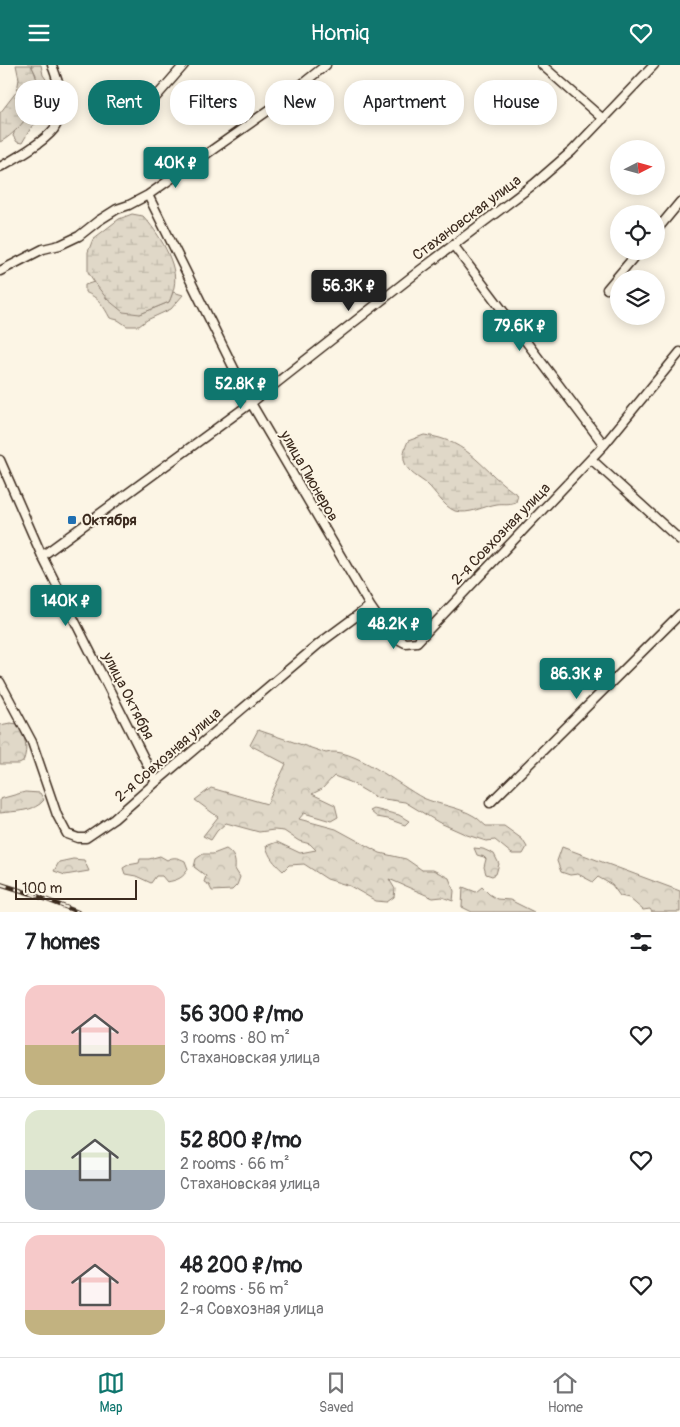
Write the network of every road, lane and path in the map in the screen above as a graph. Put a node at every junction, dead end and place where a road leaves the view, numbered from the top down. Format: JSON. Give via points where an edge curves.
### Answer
{"nodes":[{"id":1,"x":52,"y":65,"type":"edge"},
{"id":2,"x":184,"y":65,"type":"edge"},
{"id":3,"x":326,"y":65,"type":"edge"},
{"id":4,"x":542,"y":65,"type":"edge"},
{"id":5,"x":654,"y":65,"type":"edge"},
{"id":6,"x":160,"y":92,"type":"edge"},
{"id":7,"x":603,"y":119,"type":"junction"},
{"id":8,"x":0,"y":167,"type":"edge"},
{"id":9,"x":148,"y":195,"type":"junction"},
{"id":10,"x":680,"y":202,"type":"edge"},
{"id":11,"x":665,"y":220,"type":"edge"},
{"id":12,"x":454,"y":246,"type":"junction"},
{"id":13,"x":631,"y":260,"type":"edge"},
{"id":14,"x":0,"y":271,"type":"edge"},
{"id":15,"x":607,"y":289,"type":"dead end"},
{"id":16,"x":680,"y":352,"type":"edge"},
{"id":17,"x":250,"y":403,"type":"junction"},
{"id":18,"x":604,"y":445,"type":"junction"},
{"id":19,"x":591,"y":459,"type":"junction"},
{"id":20,"x":0,"y":460,"type":"edge"},
{"id":21,"x":680,"y":540,"type":"edge"},
{"id":22,"x":42,"y":556,"type":"junction"},
{"id":23,"x":370,"y":606,"type":"junction"},
{"id":24,"x":680,"y":614,"type":"edge"},
{"id":25,"x":0,"y":682,"type":"edge"},
{"id":26,"x":156,"y":782,"type":"junction"},
{"id":27,"x":490,"y":803,"type":"dead end"}],
"edges":[{"from":1,"to":8,"type":"street","via":[[62,101],[54,129]]},
{"from":2,"to":6,"type":"street"},
{"from":3,"to":9,"type":"street","via":[[272,108]]},
{"from":4,"to":7,"type":"street"},
{"from":5,"to":7,"type":"street","name":"Стахановская улица"},
{"from":7,"to":12,"type":"street","name":"Стахановская улица","via":[[534,185]]},
{"from":9,"to":14,"type":"street","via":[[117,209],[79,236],[43,249]]},
{"from":9,"to":17,"type":"street","name":"улица Пионеров"},
{"from":10,"to":11,"type":"street"},
{"from":12,"to":17,"type":"street","name":"Стахановская улица"},
{"from":12,"to":18,"type":"street"},
{"from":13,"to":15,"type":"street"},
{"from":16,"to":18,"type":"street","name":"2-я Совхозная улица"},
{"from":17,"to":22,"type":"street","name":"Стахановская улица"},
{"from":17,"to":23,"type":"street","name":"улица Пионеров"},
{"from":18,"to":19,"type":"street","name":"2-я Совхозная улица"},
{"from":19,"to":21,"type":"street"},
{"from":19,"to":23,"type":"street","name":"2-я Совхозная улица","via":[[417,642],[405,643],[390,635]]},
{"from":20,"to":22,"type":"street","name":"улица Октября"},
{"from":22,"to":26,"type":"street","name":"улица Октября"},
{"from":23,"to":26,"type":"street","name":"2-я Совхозная улица","via":[[320,643]]},
{"from":24,"to":27,"type":"street"},
{"from":25,"to":26,"type":"street","name":"2-я Совхозная улица","via":[[32,742],[57,815],[68,834],[78,839],[86,838],[114,819]]}]}
